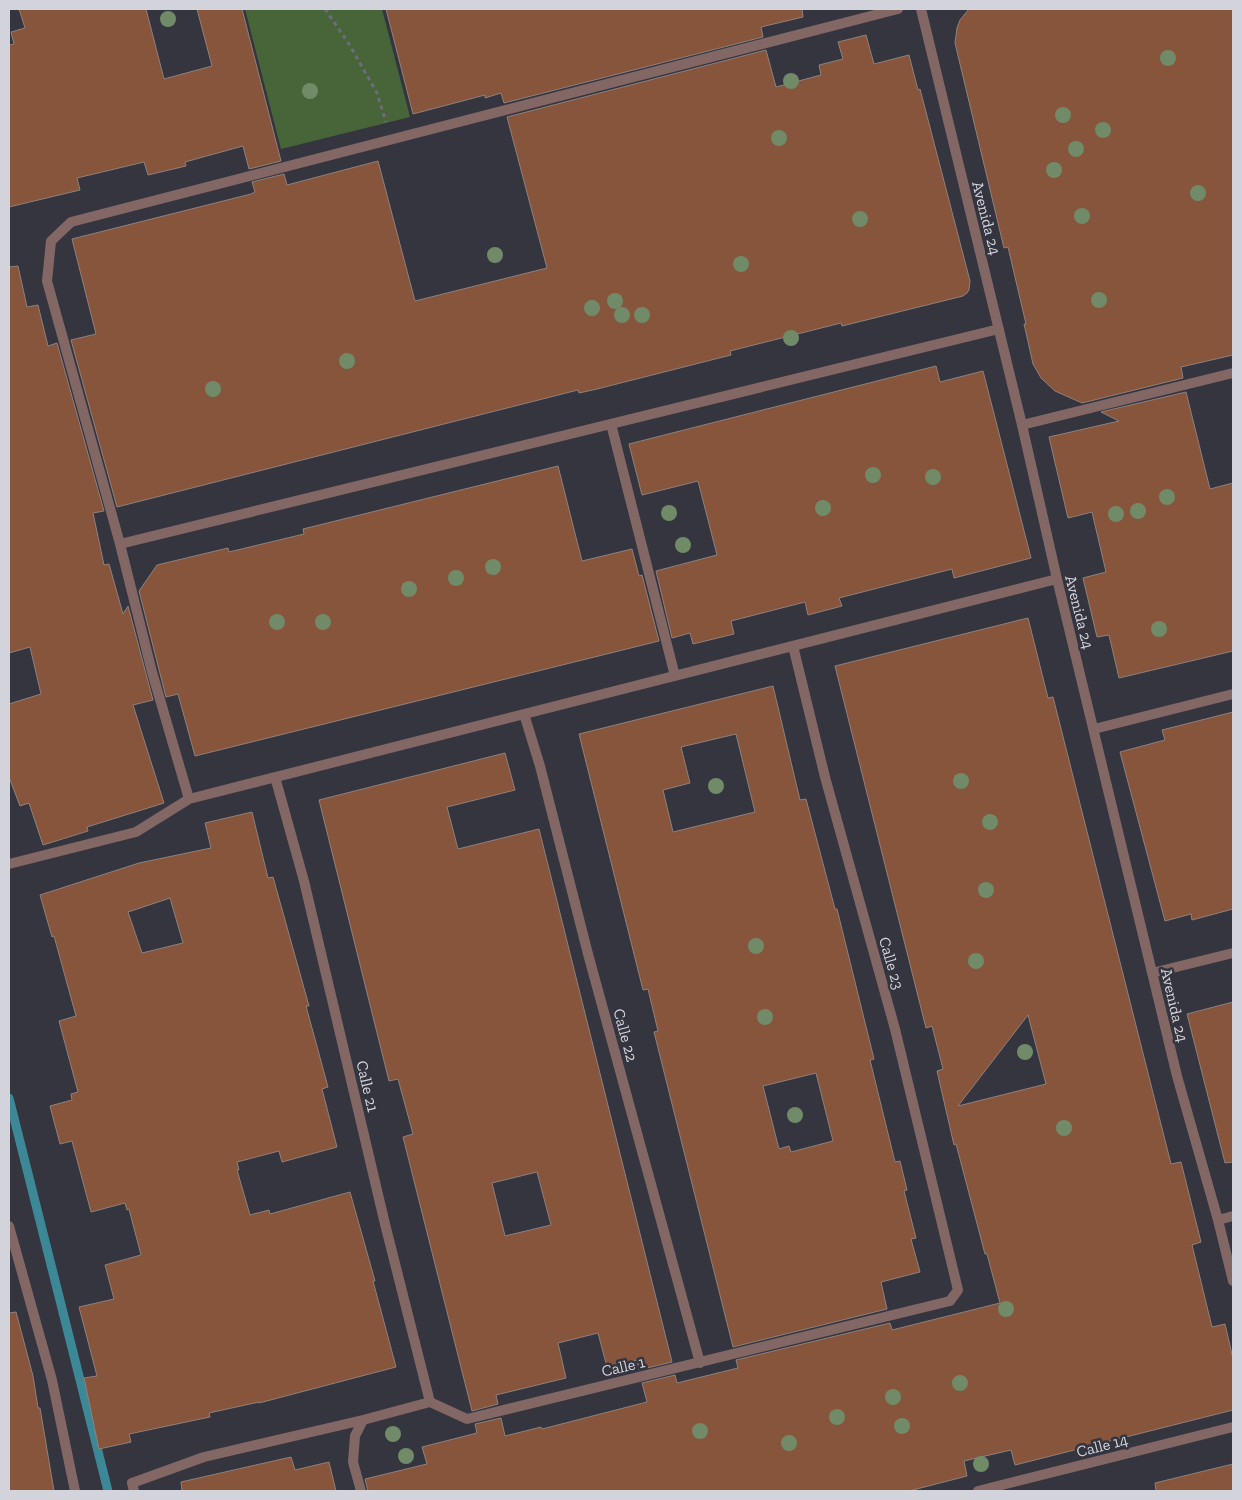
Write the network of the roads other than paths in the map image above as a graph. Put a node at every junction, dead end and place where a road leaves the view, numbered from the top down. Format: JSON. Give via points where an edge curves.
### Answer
{"nodes":[{"id":1,"x":898,"y":9,"type":"edge"},
{"id":2,"x":921,"y":9,"type":"edge"},
{"id":3,"x":999,"y":329,"type":"junction"},
{"id":4,"x":1233,"y":373,"type":"edge"},
{"id":5,"x":611,"y":424,"type":"junction"},
{"id":6,"x":1022,"y":425,"type":"junction"},
{"id":7,"x":120,"y":544,"type":"junction"},
{"id":8,"x":1057,"y":579,"type":"junction"},
{"id":9,"x":793,"y":646,"type":"junction"},
{"id":10,"x":675,"y":676,"type":"junction"},
{"id":11,"x":1233,"y":694,"type":"edge"},
{"id":12,"x":524,"y":714,"type":"junction"},
{"id":13,"x":1094,"y":728,"type":"junction"},
{"id":14,"x":275,"y":778,"type":"junction"},
{"id":15,"x":189,"y":799,"type":"junction"},
{"id":16,"x":9,"y":864,"type":"edge"},
{"id":17,"x":1233,"y":953,"type":"edge"},
{"id":18,"x":1152,"y":973,"type":"junction"},
{"id":19,"x":1233,"y":1216,"type":"edge"},
{"id":20,"x":1218,"y":1220,"type":"junction"},
{"id":21,"x":9,"y":1226,"type":"edge"},
{"id":22,"x":1233,"y":1281,"type":"edge"},
{"id":23,"x":958,"y":1290,"type":"joint"},
{"id":24,"x":700,"y":1363,"type":"junction"},
{"id":25,"x":430,"y":1402,"type":"junction"},
{"id":26,"x":363,"y":1420,"type":"junction"},
{"id":27,"x":1233,"y":1427,"type":"edge"},
{"id":28,"x":75,"y":1491,"type":"edge"},
{"id":29,"x":134,"y":1491,"type":"edge"},
{"id":30,"x":361,"y":1491,"type":"edge"},
{"id":31,"x":978,"y":1491,"type":"edge"}],
"edges":[{"from":1,"to":7,"type":"street","via":[[71,222],[50,241],[47,281]]},
{"from":2,"to":3,"type":"street","name":"Avenida 24"},
{"from":3,"to":5,"type":"street"},
{"from":3,"to":6,"type":"street","name":"Avenida 24"},
{"from":4,"to":6,"type":"street"},
{"from":5,"to":7,"type":"street"},
{"from":5,"to":10,"type":"street"},
{"from":6,"to":8,"type":"street","name":"Avenida 24"},
{"from":7,"to":15,"type":"street","via":[[152,672]]},
{"from":8,"to":9,"type":"street"},
{"from":8,"to":13,"type":"street","name":"Avenida 24"},
{"from":9,"to":10,"type":"street"},
{"from":9,"to":23,"type":"street","name":"Calle 23","via":[[825,777],[895,1029]]},
{"from":10,"to":12,"type":"street"},
{"from":11,"to":13,"type":"street"},
{"from":12,"to":14,"type":"street"},
{"from":12,"to":24,"type":"street","name":"Calle 22"},
{"from":13,"to":18,"type":"street","name":"Avenida 24"},
{"from":14,"to":15,"type":"street"},
{"from":14,"to":25,"type":"street","name":"Calle 21","via":[[304,881]]},
{"from":15,"to":16,"type":"street","via":[[136,832]]},
{"from":17,"to":18,"type":"street"},
{"from":18,"to":20,"type":"street","name":"Avenida 24"},
{"from":19,"to":20,"type":"street"},
{"from":20,"to":22,"type":"street","name":"Avenida 24"},
{"from":21,"to":28,"type":"street","via":[[52,1380]]},
{"from":23,"to":24,"type":"street","name":"Calle 1","via":[[950,1302]]},
{"from":24,"to":25,"type":"street","name":"Calle 1","via":[[467,1419]]},
{"from":25,"to":26,"type":"street"},
{"from":26,"to":29,"type":"street","via":[[204,1458],[132,1483]]},
{"from":26,"to":30,"type":"street","via":[[355,1436],[353,1462]]},
{"from":27,"to":31,"type":"street","name":"Calle 14"}]}
